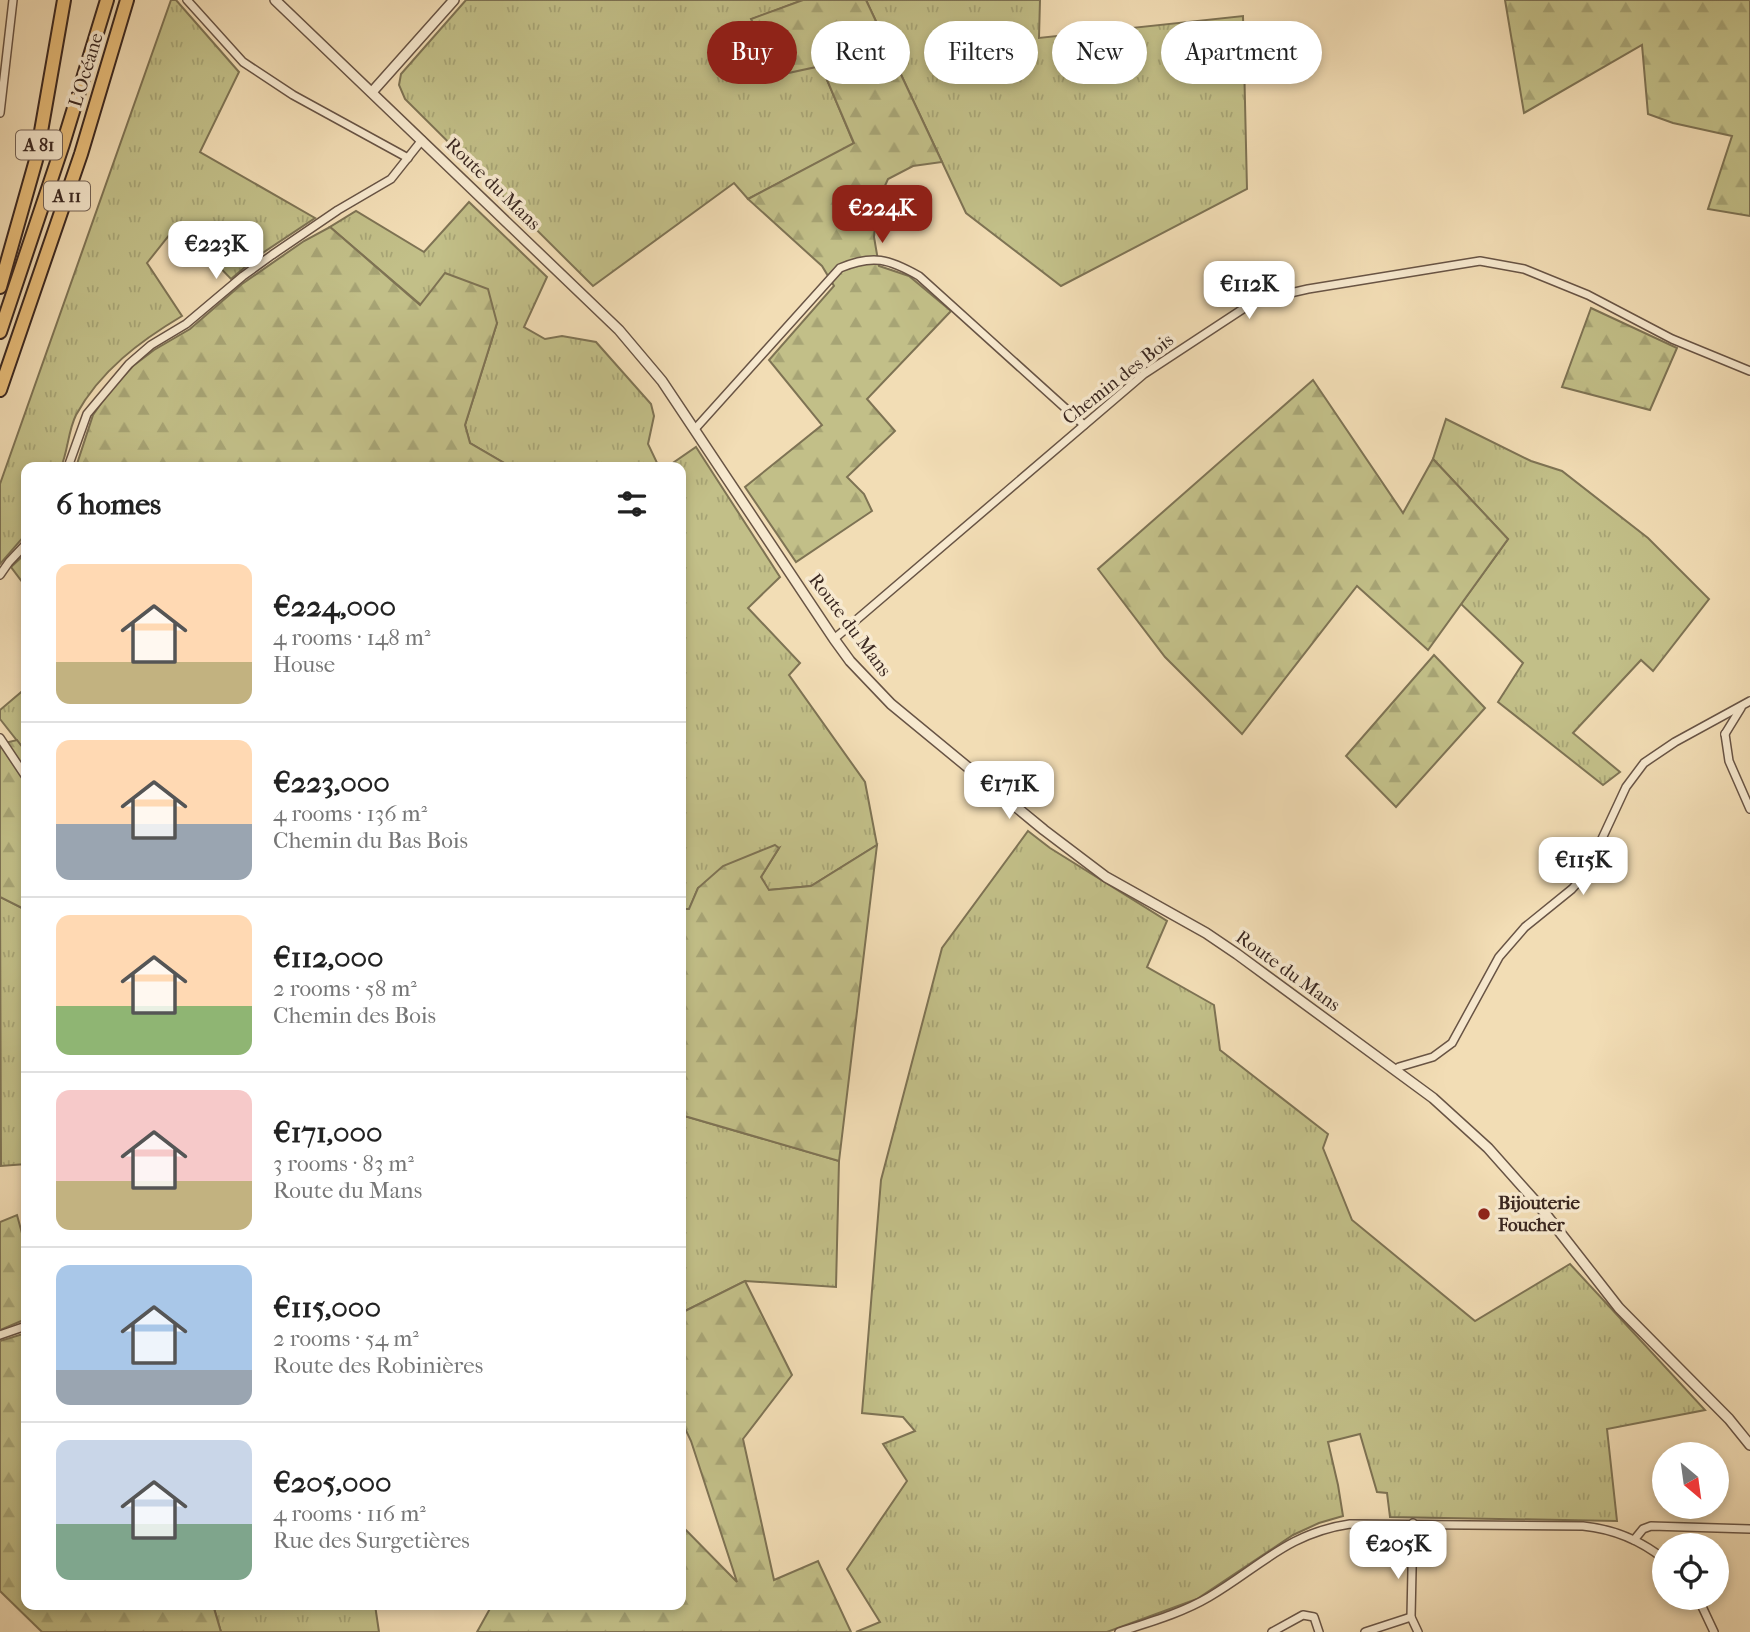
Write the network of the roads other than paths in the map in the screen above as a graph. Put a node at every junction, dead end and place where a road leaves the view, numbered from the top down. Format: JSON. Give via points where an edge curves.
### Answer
{"nodes":[{"id":1,"x":13,"y":0,"type":"edge"},
{"id":2,"x":64,"y":0,"type":"edge"},
{"id":3,"x":107,"y":0,"type":"edge"},
{"id":4,"x":127,"y":0,"type":"edge"},
{"id":5,"x":187,"y":0,"type":"edge"},
{"id":6,"x":275,"y":0,"type":"edge"},
{"id":7,"x":454,"y":0,"type":"edge"},
{"id":8,"x":372,"y":92,"type":"junction"},
{"id":9,"x":0,"y":113,"type":"edge"},
{"id":10,"x":422,"y":141,"type":"junction"},
{"id":11,"x":408,"y":158,"type":"junction"},
{"id":12,"x":0,"y":287,"type":"edge"},
{"id":13,"x":0,"y":332,"type":"edge"},
{"id":14,"x":1750,"y":371,"type":"edge"},
{"id":15,"x":0,"y":390,"type":"edge"},
{"id":16,"x":1084,"y":425,"type":"junction"},
{"id":17,"x":695,"y":429,"type":"junction"},
{"id":18,"x":70,"y":462,"type":"edge"},
{"id":19,"x":21,"y":549,"type":"edge"},
{"id":20,"x":0,"y":575,"type":"edge"},
{"id":21,"x":834,"y":639,"type":"junction"},
{"id":22,"x":1746,"y":703,"type":"edge"},
{"id":23,"x":1712,"y":722,"type":"junction"},
{"id":24,"x":1725,"y":734,"type":"junction"},
{"id":25,"x":0,"y":738,"type":"edge"},
{"id":26,"x":21,"y":770,"type":"edge"},
{"id":27,"x":1750,"y":810,"type":"edge"},
{"id":28,"x":1396,"y":1070,"type":"junction"},
{"id":29,"x":21,"y":1328,"type":"edge"},
{"id":30,"x":0,"y":1335,"type":"edge"},
{"id":31,"x":1750,"y":1445,"type":"edge"},
{"id":32,"x":1413,"y":1523,"type":"junction"},
{"id":33,"x":1750,"y":1529,"type":"edge"},
{"id":34,"x":1634,"y":1540,"type":"junction"},
{"id":35,"x":1652,"y":1551,"type":"edge"},
{"id":36,"x":1704,"y":1610,"type":"edge"},
{"id":37,"x":1411,"y":1617,"type":"junction"},
{"id":38,"x":1119,"y":1632,"type":"edge"},
{"id":39,"x":1272,"y":1632,"type":"edge"},
{"id":40,"x":1319,"y":1632,"type":"edge"},
{"id":41,"x":1365,"y":1632,"type":"edge"},
{"id":42,"x":1418,"y":1632,"type":"edge"},
{"id":43,"x":1714,"y":1632,"type":"edge"}],
"edges":[{"from":1,"to":9,"type":"street"},
{"from":2,"to":12,"type":"highway","number":"A 81","via":[[36,160]]},
{"from":3,"to":13,"type":"highway","name":"L’Océane","number":"A 11"},
{"from":4,"to":15,"type":"highway","name":"L’Océane","number":"A 11","via":[[81,154]]},
{"from":5,"to":11,"type":"street","via":[[243,62]]},
{"from":6,"to":8,"type":"street","name":"Route du Mans"},
{"from":7,"to":8,"type":"street"},
{"from":8,"to":10,"type":"street","name":"Route du Mans"},
{"from":10,"to":11,"type":"street"},
{"from":10,"to":17,"type":"street","name":"Route du Mans","via":[[619,330]]},
{"from":11,"to":18,"type":"street","via":[[391,179],[272,255],[129,364],[87,414]]},
{"from":14,"to":16,"type":"street","name":"Chemin des Bois","via":[[1672,339],[1588,295],[1524,269],[1480,261],[1255,301],[1144,374]]},
{"from":16,"to":17,"type":"street","via":[[919,276],[878,259],[840,268]]},
{"from":16,"to":21,"type":"street","name":"Chemin des Bois"},
{"from":17,"to":21,"type":"street","name":"Route du Mans"},
{"from":19,"to":20,"type":"street"},
{"from":21,"to":28,"type":"street","name":"Route du Mans","via":[[891,704],[1083,861],[1206,933]]},
{"from":22,"to":23,"type":"street"},
{"from":22,"to":24,"type":"street"},
{"from":23,"to":24,"type":"street"},
{"from":23,"to":28,"type":"street","via":[[1653,756],[1635,773],[1581,879],[1525,927],[1499,957],[1452,1043],[1433,1057]]},
{"from":24,"to":27,"type":"street","via":[[1729,761]]},
{"from":25,"to":26,"type":"street"},
{"from":28,"to":31,"type":"street","name":"Route du Mans","via":[[1500,1159],[1619,1308]]},
{"from":29,"to":30,"type":"street"},
{"from":32,"to":34,"type":"street","via":[[1583,1526]]},
{"from":32,"to":37,"type":"street"},
{"from":32,"to":38,"type":"street","via":[[1350,1524],[1310,1533],[1198,1603]]},
{"from":33,"to":34,"type":"street","via":[[1651,1526]]},
{"from":34,"to":35,"type":"street"},
{"from":36,"to":43,"type":"street"},
{"from":37,"to":41,"type":"street"},
{"from":37,"to":42,"type":"street"},
{"from":39,"to":40,"type":"street","via":[[1303,1615],[1314,1617]]}]}
